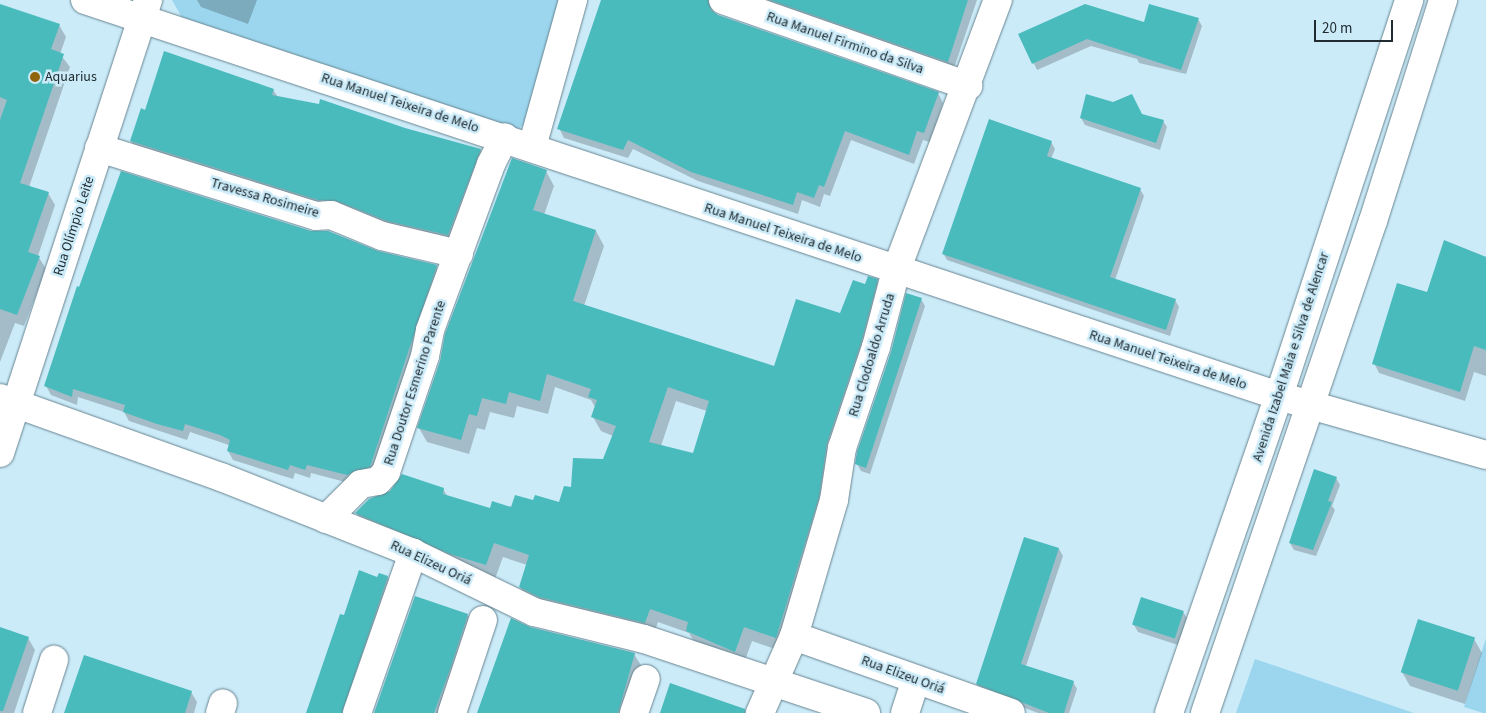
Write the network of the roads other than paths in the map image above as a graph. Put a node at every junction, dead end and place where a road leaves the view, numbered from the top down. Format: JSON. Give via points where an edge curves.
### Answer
{"nodes":[{"id":1,"x":85,"y":0,"type":"edge"},
{"id":2,"x":573,"y":0,"type":"edge"},
{"id":3,"x":723,"y":0,"type":"edge"},
{"id":4,"x":998,"y":0,"type":"edge"},
{"id":5,"x":1409,"y":0,"type":"edge"},
{"id":6,"x":1444,"y":0,"type":"edge"},
{"id":7,"x":144,"y":9,"type":"edge"},
{"id":8,"x":968,"y":86,"type":"junction"},
{"id":9,"x":505,"y":137,"type":"junction"},
{"id":10,"x":532,"y":147,"type":"junction"},
{"id":11,"x":99,"y":148,"type":"junction"},
{"id":12,"x":1339,"y":210,"type":"junction"},
{"id":13,"x":1373,"y":221,"type":"junction"},
{"id":14,"x":460,"y":254,"type":"junction"},
{"id":15,"x":896,"y":271,"type":"junction"},
{"id":16,"x":1279,"y":396,"type":"junction"},
{"id":17,"x":8,"y":401,"type":"edge"},
{"id":18,"x":1308,"y":404,"type":"junction"},
{"id":19,"x":0,"y":453,"type":"edge"},
{"id":20,"x":1486,"y":455,"type":"edge"},
{"id":21,"x":326,"y":520,"type":"junction"},
{"id":22,"x":413,"y":553,"type":"junction"},
{"id":23,"x":483,"y":620,"type":"dead end"},
{"id":24,"x":794,"y":636,"type":"junction"},
{"id":25,"x":54,"y":660,"type":"dead end"},
{"id":26,"x":646,"y":679,"type":"dead end"},
{"id":27,"x":916,"y":680,"type":"junction"},
{"id":28,"x":772,"y":681,"type":"junction"},
{"id":29,"x":1180,"y":681,"type":"junction"},
{"id":30,"x":1209,"y":703,"type":"edge"},
{"id":31,"x":37,"y":713,"type":"edge"},
{"id":32,"x":357,"y":713,"type":"edge"},
{"id":33,"x":452,"y":713,"type":"edge"},
{"id":34,"x":634,"y":713,"type":"edge"},
{"id":35,"x":760,"y":713,"type":"edge"},
{"id":36,"x":866,"y":713,"type":"edge"},
{"id":37,"x":905,"y":713,"type":"edge"},
{"id":38,"x":1011,"y":713,"type":"edge"},
{"id":39,"x":1169,"y":713,"type":"edge"}],
"edges":[{"from":1,"to":7,"type":"street","name":"Rua Manuel Teixeira de Melo"},
{"from":2,"to":10,"type":"street"},
{"from":3,"to":8,"type":"street","name":"Rua Manuel Firmino da Silva"},
{"from":4,"to":8,"type":"street","name":"Rua Clodoaldo Arruda"},
{"from":5,"to":12,"type":"street","name":"Avenida Izabel Maia e Silva de Alencar"},
{"from":6,"to":13,"type":"street"},
{"from":7,"to":9,"type":"street","name":"Rua Manuel Teixeira de Melo"},
{"from":7,"to":11,"type":"street","name":"Rua Olímpio Leite"},
{"from":8,"to":15,"type":"street","name":"Rua Clodoaldo Arruda"},
{"from":9,"to":10,"type":"street","name":"Rua Manuel Teixeira de Melo"},
{"from":9,"to":14,"type":"street","name":"Rua Doutor Esmerino Parente","via":[[491,164]]},
{"from":10,"to":15,"type":"street","name":"Rua Manuel Teixeira de Melo"},
{"from":11,"to":14,"type":"street","name":"Travessa Rosimeire","via":[[316,216],[331,215],[382,236]]},
{"from":11,"to":17,"type":"street","name":"Rua Olímpio Leite"},
{"from":12,"to":13,"type":"street"},
{"from":12,"to":16,"type":"street","name":"Avenida Izabel Maia e Silva de Alencar"},
{"from":13,"to":18,"type":"street"},
{"from":14,"to":21,"type":"street","name":"Rua Doutor Esmerino Parente","via":[[430,330],[425,356],[386,472],[378,482],[361,484]]},
{"from":15,"to":16,"type":"street","name":"Rua Manuel Teixeira de Melo"},
{"from":15,"to":24,"type":"street","name":"Rua Clodoaldo Arruda","via":[[876,347],[842,448],[834,500]]},
{"from":16,"to":18,"type":"street","name":"Rua Manuel Teixeira de Melo"},
{"from":16,"to":29,"type":"street","name":"Avenida Izabel Maia e Silva de Alencar"},
{"from":17,"to":19,"type":"street","name":"Rua Olímpio Leite"},
{"from":17,"to":21,"type":"street","name":"Rua Elizeu Oriá"},
{"from":18,"to":20,"type":"street","name":"Rua Manuel Teixeira de Melo"},
{"from":18,"to":30,"type":"street"},
{"from":21,"to":22,"type":"street","name":"Rua Elizeu Oriá"},
{"from":22,"to":28,"type":"street","name":"Rua Elizeu Oriá","via":[[534,612],[644,639]]},
{"from":22,"to":32,"type":"street"},
{"from":23,"to":33,"type":"street"},
{"from":24,"to":27,"type":"street","name":"Rua Elizeu Oriá"},
{"from":24,"to":28,"type":"street","name":"Rua Clodoaldo Arruda"},
{"from":25,"to":31,"type":"street"},
{"from":26,"to":34,"type":"street"},
{"from":27,"to":37,"type":"street"},
{"from":27,"to":38,"type":"street","name":"Rua Elizeu Oriá"},
{"from":28,"to":35,"type":"street","name":"Rua Clodoaldo Arruda"},
{"from":28,"to":36,"type":"street","name":"Rua Elizeu Oriá"},
{"from":29,"to":30,"type":"street"},
{"from":29,"to":39,"type":"street","name":"Avenida Izabel Maia e Silva de Alencar"}]}
